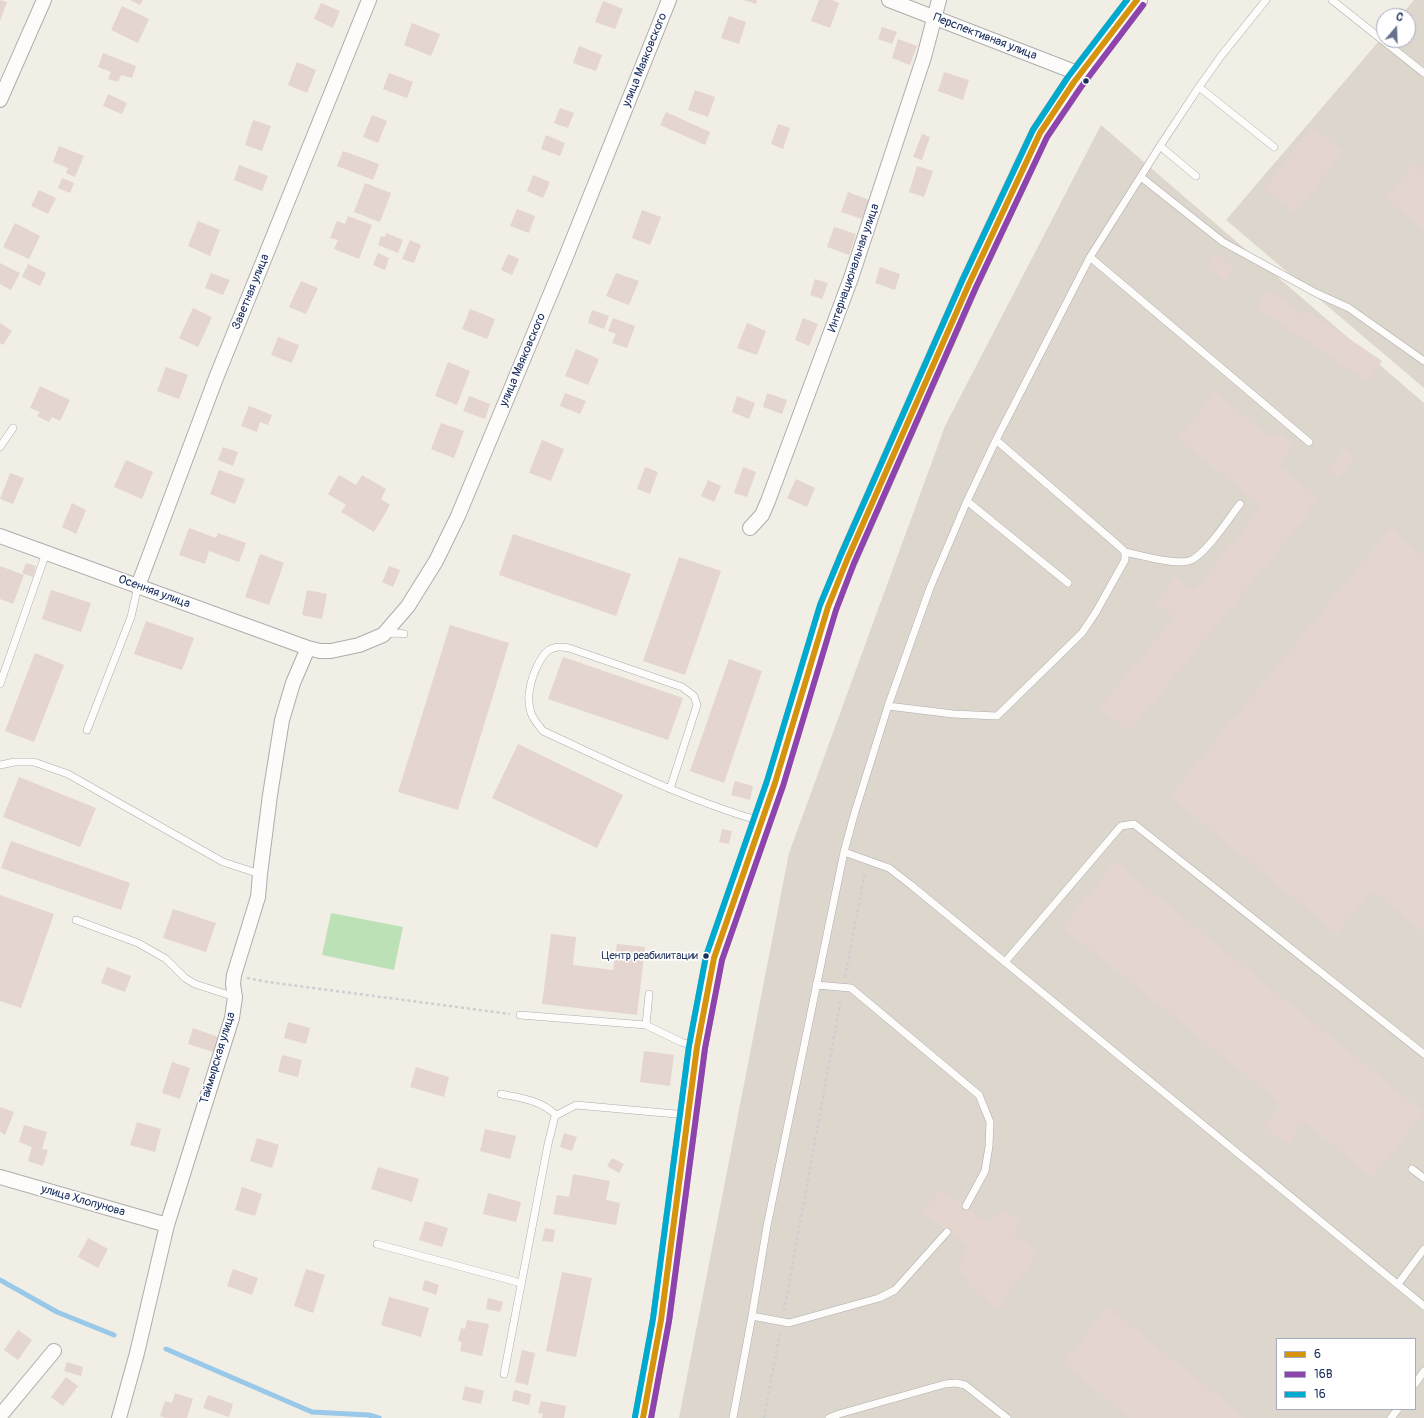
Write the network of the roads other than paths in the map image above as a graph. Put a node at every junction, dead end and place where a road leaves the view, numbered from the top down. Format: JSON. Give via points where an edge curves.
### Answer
{"nodes":[{"id":1,"x":44,"y":0,"type":"edge"},
{"id":2,"x":369,"y":0,"type":"edge"},
{"id":3,"x":669,"y":0,"type":"edge"},
{"id":4,"x":889,"y":0,"type":"edge"},
{"id":5,"x":939,"y":0,"type":"edge"},
{"id":6,"x":1137,"y":0,"type":"edge"},
{"id":7,"x":1266,"y":0,"type":"edge"},
{"id":8,"x":1332,"y":0,"type":"edge"},
{"id":9,"x":934,"y":17,"type":"junction"},
{"id":10,"x":1424,"y":73,"type":"edge"},
{"id":11,"x":1080,"y":74,"type":"junction"},
{"id":12,"x":1199,"y":87,"type":"junction"},
{"id":13,"x":0,"y":100,"type":"edge"},
{"id":14,"x":1160,"y":146,"type":"junction"},
{"id":15,"x":1274,"y":147,"type":"dead end"},
{"id":16,"x":1196,"y":176,"type":"dead end"},
{"id":17,"x":1141,"y":178,"type":"junction"},
{"id":18,"x":1090,"y":257,"type":"junction"},
{"id":19,"x":1424,"y":361,"type":"edge"},
{"id":20,"x":12,"y":428,"type":"dead end"},
{"id":21,"x":996,"y":440,"type":"junction"},
{"id":22,"x":1309,"y":442,"type":"dead end"},
{"id":23,"x":0,"y":448,"type":"edge"},
{"id":24,"x":967,"y":501,"type":"junction"},
{"id":25,"x":1240,"y":504,"type":"dead end"},
{"id":26,"x":750,"y":528,"type":"dead end"},
{"id":27,"x":0,"y":536,"type":"edge"},
{"id":28,"x":1125,"y":552,"type":"junction"},
{"id":29,"x":46,"y":553,"type":"junction"},
{"id":30,"x":1068,"y":583,"type":"dead end"},
{"id":31,"x":138,"y":586,"type":"junction"},
{"id":32,"x":404,"y":634,"type":"dead end"},
{"id":33,"x":383,"y":635,"type":"junction"},
{"id":34,"x":308,"y":648,"type":"junction"},
{"id":35,"x":0,"y":684,"type":"edge"},
{"id":36,"x":888,"y":706,"type":"junction"},
{"id":37,"x":87,"y":730,"type":"dead end"},
{"id":38,"x":0,"y":765,"type":"edge"},
{"id":39,"x":670,"y":789,"type":"junction"},
{"id":40,"x":762,"y":822,"type":"junction"},
{"id":41,"x":844,"y":852,"type":"junction"},
{"id":42,"x":260,"y":874,"type":"junction"},
{"id":43,"x":76,"y":920,"type":"dead end"},
{"id":44,"x":1005,"y":962,"type":"junction"},
{"id":45,"x":816,"y":985,"type":"junction"},
{"id":46,"x":649,"y":994,"type":"dead end"},
{"id":47,"x":235,"y":998,"type":"junction"},
{"id":48,"x":520,"y":1015,"type":"road end"},
{"id":49,"x":646,"y":1025,"type":"junction"},
{"id":50,"x":697,"y":1047,"type":"junction"},
{"id":51,"x":1424,"y":1054,"type":"edge"},
{"id":52,"x":501,"y":1094,"type":"dead end"},
{"id":53,"x":556,"y":1115,"type":"junction"},
{"id":54,"x":687,"y":1115,"type":"junction"},
{"id":55,"x":1412,"y":1169,"type":"dead end"},
{"id":56,"x":0,"y":1176,"type":"edge"},
{"id":57,"x":1424,"y":1178,"type":"edge"},
{"id":58,"x":966,"y":1206,"type":"dead end"},
{"id":59,"x":167,"y":1225,"type":"junction"},
{"id":60,"x":947,"y":1232,"type":"dead end"},
{"id":61,"x":377,"y":1244,"type":"dead end"},
{"id":62,"x":1424,"y":1249,"type":"edge"},
{"id":63,"x":521,"y":1283,"type":"junction"},
{"id":64,"x":1398,"y":1284,"type":"junction"},
{"id":65,"x":1424,"y":1306,"type":"edge"},
{"id":66,"x":752,"y":1316,"type":"junction"},
{"id":67,"x":54,"y":1351,"type":"dead end"},
{"id":68,"x":1424,"y":1371,"type":"edge"},
{"id":69,"x":504,"y":1374,"type":"dead end"},
{"id":70,"x":1416,"y":1383,"type":"edge"},
{"id":71,"x":1397,"y":1410,"type":"edge"},
{"id":72,"x":0,"y":1416,"type":"edge"},
{"id":73,"x":119,"y":1418,"type":"edge"},
{"id":74,"x":643,"y":1418,"type":"edge"},
{"id":75,"x":733,"y":1418,"type":"edge"},
{"id":76,"x":829,"y":1418,"type":"edge"},
{"id":77,"x":1007,"y":1418,"type":"edge"},
{"id":78,"x":1391,"y":1418,"type":"edge"}],
"edges":[{"from":1,"to":13,"type":"street"},
{"from":2,"to":31,"type":"street","name":"Заветная улица","via":[[216,378]]},
{"from":3,"to":33,"type":"street","name":"улица Маяковского","via":[[458,516],[436,562],[408,606]]},
{"from":4,"to":9,"type":"street","name":"Перспективная улица"},
{"from":5,"to":9,"type":"street","name":"Интернациональная улица"},
{"from":6,"to":11,"type":"main road"},
{"from":7,"to":12,"type":"lane"},
{"from":8,"to":10,"type":"lane"},
{"from":9,"to":11,"type":"street","name":"Перспективная улица"},
{"from":9,"to":26,"type":"street","name":"Интернациональная улица","via":[[924,56],[851,278],[768,501],[762,514]]},
{"from":11,"to":40,"type":"main road","via":[[1040,132],[846,560],[828,607]]},
{"from":12,"to":14,"type":"lane"},
{"from":12,"to":15,"type":"lane"},
{"from":14,"to":16,"type":"lane"},
{"from":14,"to":17,"type":"lane"},
{"from":17,"to":18,"type":"lane"},
{"from":17,"to":19,"type":"lane","via":[[1223,242],[1316,293],[1349,308]]},
{"from":18,"to":21,"type":"lane"},
{"from":18,"to":22,"type":"lane"},
{"from":20,"to":23,"type":"lane"},
{"from":21,"to":24,"type":"lane"},
{"from":21,"to":28,"type":"lane"},
{"from":24,"to":30,"type":"lane"},
{"from":24,"to":36,"type":"lane","via":[[930,588]]},
{"from":25,"to":28,"type":"lane","via":[[1202,553],[1189,561],[1176,562]]},
{"from":27,"to":29,"type":"street","name":"Осенняя улица"},
{"from":28,"to":36,"type":"lane","via":[[1125,560],[1082,632],[997,716],[953,714]]},
{"from":29,"to":31,"type":"street","name":"Осенняя улица"},
{"from":29,"to":35,"type":"lane"},
{"from":31,"to":34,"type":"street","name":"Осенняя улица"},
{"from":31,"to":37,"type":"lane","via":[[131,617]]},
{"from":32,"to":33,"type":"lane"},
{"from":33,"to":34,"type":"street","name":"улица Маяковского","via":[[359,645],[331,651]]},
{"from":34,"to":42,"type":"street","name":"Таймырская улица","via":[[293,683],[282,720]]},
{"from":36,"to":41,"type":"lane"},
{"from":38,"to":42,"type":"lane","via":[[34,762],[68,774],[223,862]]},
{"from":39,"to":39,"type":"lane","via":[[542,732],[531,715],[529,699],[539,663],[549,650],[558,646],[569,648],[682,687],[694,696],[698,705]]},
{"from":39,"to":40,"type":"lane"},
{"from":40,"to":50,"type":"main road","via":[[714,958]]},
{"from":41,"to":44,"type":"lane","via":[[889,868]]},
{"from":41,"to":45,"type":"lane"},
{"from":42,"to":47,"type":"street","name":"Таймырская улица","via":[[258,897],[234,975]]},
{"from":43,"to":47,"type":"lane","via":[[138,943],[166,959],[195,984]]},
{"from":44,"to":51,"type":"lane","via":[[1121,826],[1134,824]]},
{"from":44,"to":64,"type":"lane"},
{"from":45,"to":58,"type":"lane","via":[[851,988],[979,1095],[990,1122],[989,1146],[985,1171]]},
{"from":45,"to":66,"type":"lane","via":[[767,1226]]},
{"from":46,"to":49,"type":"lane"},
{"from":47,"to":59,"type":"street","name":"Таймырская улица","via":[[232,1018]]},
{"from":48,"to":49,"type":"lane"},
{"from":49,"to":50,"type":"lane"},
{"from":50,"to":54,"type":"main road"},
{"from":52,"to":53,"type":"lane","via":[[536,1101]]},
{"from":53,"to":54,"type":"lane","via":[[576,1104]]},
{"from":53,"to":63,"type":"lane"},
{"from":54,"to":74,"type":"main road","via":[[661,1320]]},
{"from":55,"to":57,"type":"lane"},
{"from":56,"to":59,"type":"street","name":"улица Хлопунова"},
{"from":59,"to":73,"type":"street","name":"Таймырская улица"},
{"from":60,"to":66,"type":"lane","via":[[895,1290],[879,1298],[789,1323]]},
{"from":61,"to":63,"type":"lane"},
{"from":62,"to":64,"type":"lane"},
{"from":63,"to":69,"type":"lane"},
{"from":64,"to":65,"type":"lane"},
{"from":66,"to":75,"type":"lane"},
{"from":67,"to":72,"type":"street"},
{"from":68,"to":70,"type":"lane"},
{"from":71,"to":78,"type":"lane"},
{"from":76,"to":77,"type":"lane","via":[[956,1383],[965,1385]]}]}
